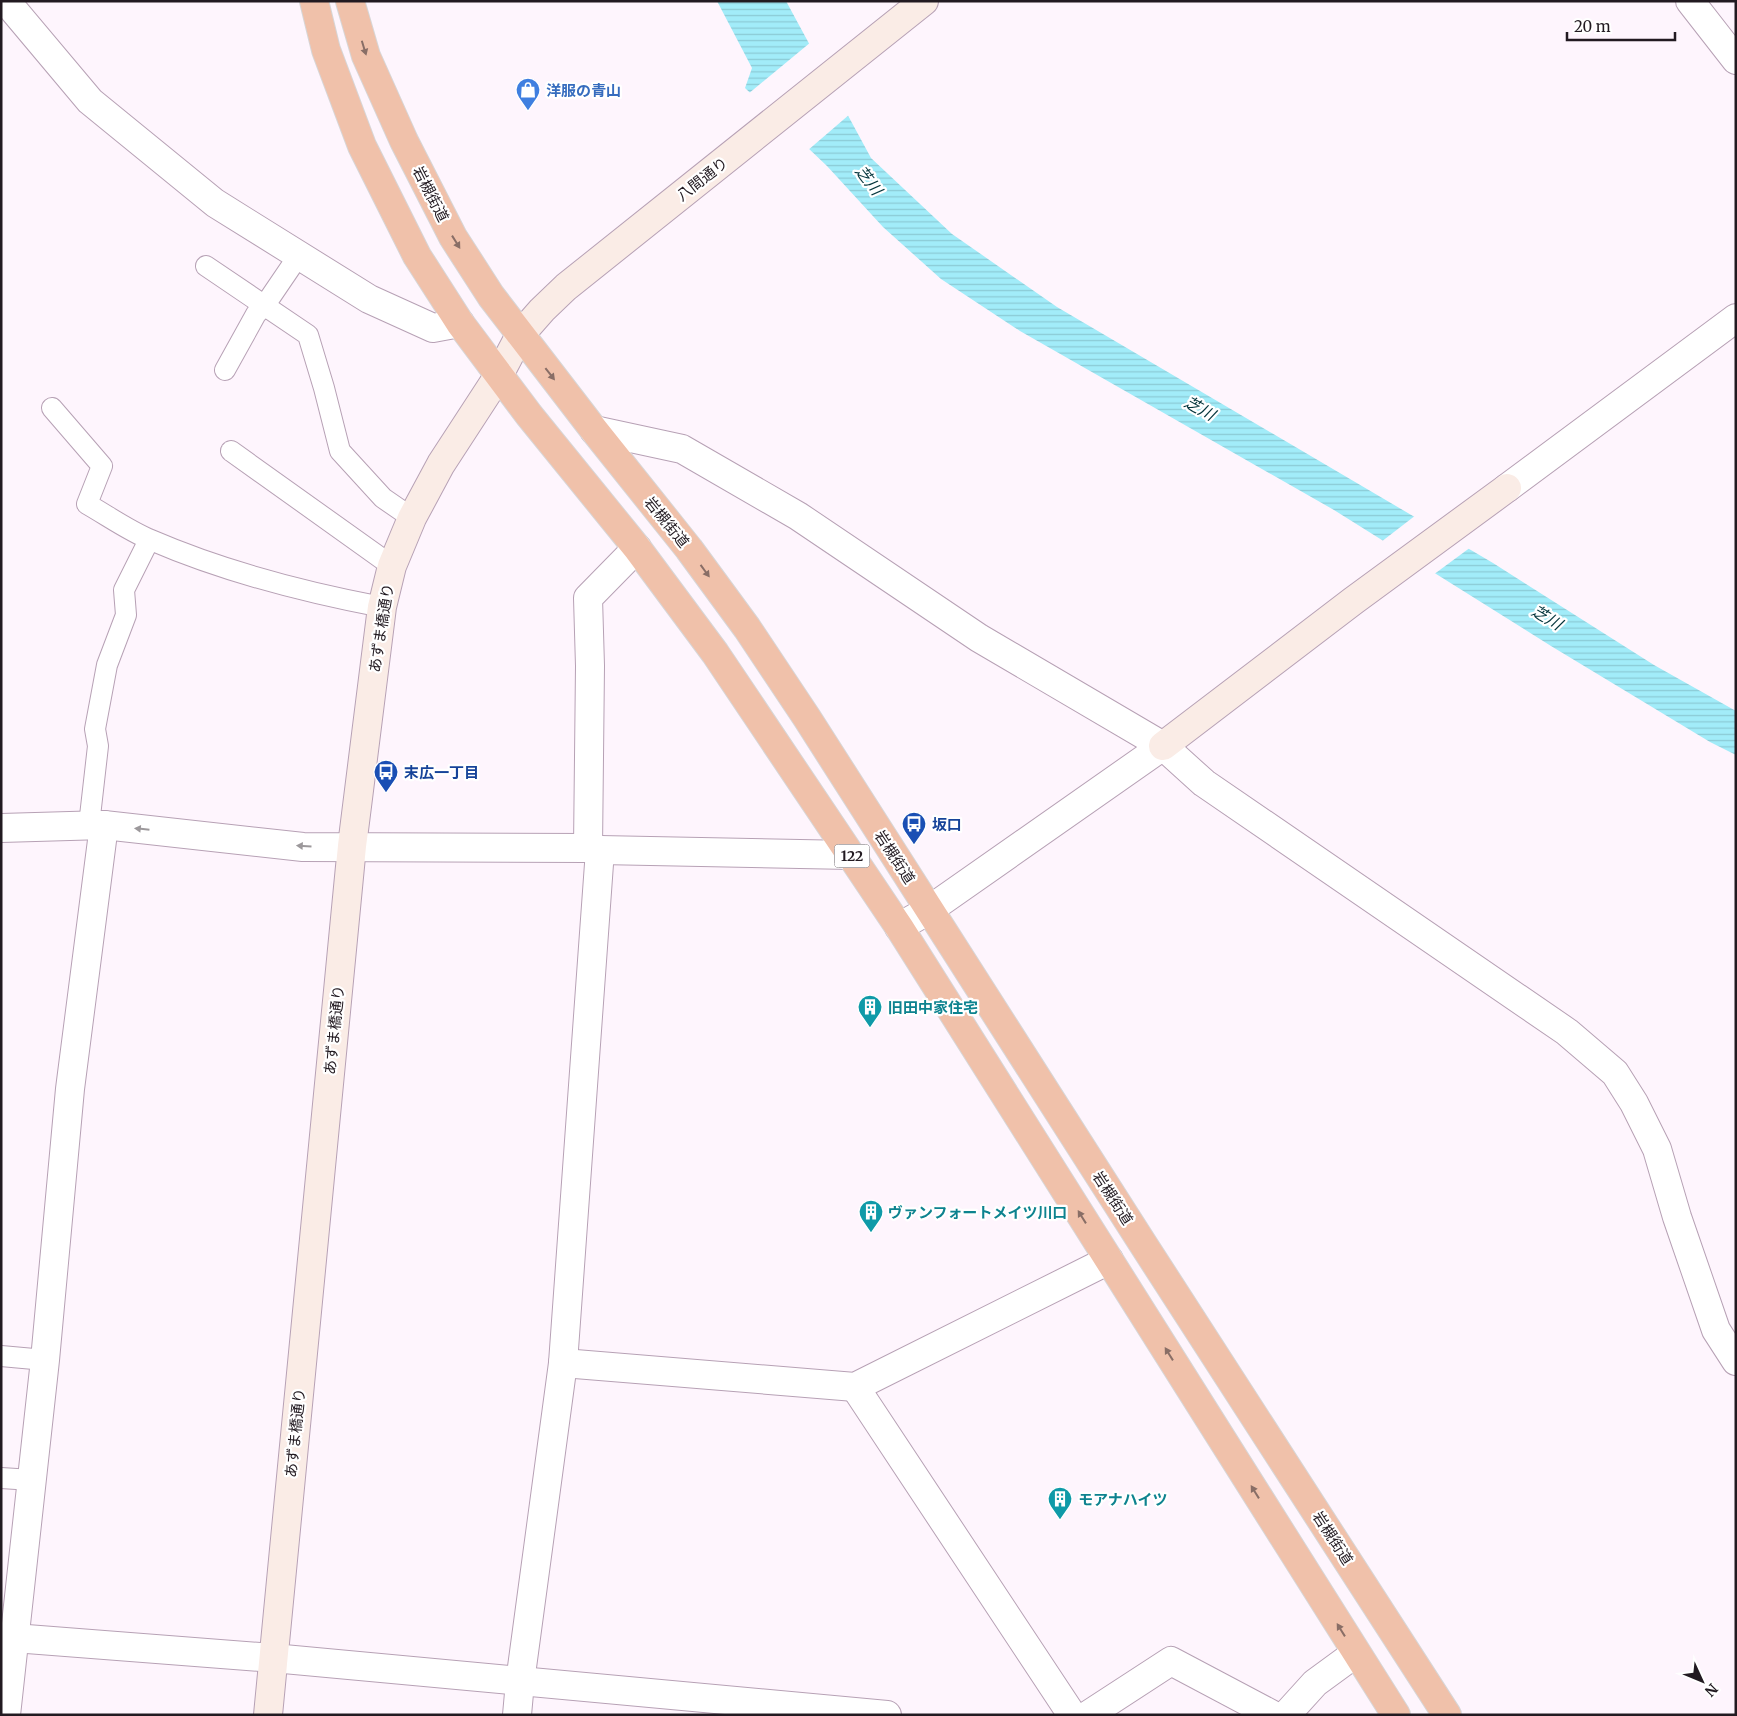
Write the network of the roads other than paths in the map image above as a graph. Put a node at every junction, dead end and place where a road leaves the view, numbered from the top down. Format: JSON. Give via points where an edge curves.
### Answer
{"nodes":[{"id":1,"x":6,"y":1,"type":"edge"},
{"id":2,"x":314,"y":1,"type":"edge"},
{"id":3,"x":350,"y":1,"type":"edge"},
{"id":4,"x":924,"y":1,"type":"edge"},
{"id":5,"x":1690,"y":1,"type":"edge"},
{"id":6,"x":1736,"y":60,"type":"edge"},
{"id":7,"x":299,"y":255,"type":"junction"},
{"id":8,"x":206,"y":266,"type":"dead end"},
{"id":9,"x":265,"y":305,"type":"junction"},
{"id":10,"x":1736,"y":318,"type":"edge"},
{"id":11,"x":460,"y":323,"type":"junction"},
{"id":12,"x":520,"y":336,"type":"junction"},
{"id":13,"x":226,"y":370,"type":"dead end"},
{"id":14,"x":499,"y":375,"type":"junction"},
{"id":15,"x":52,"y":408,"type":"dead end"},
{"id":16,"x":594,"y":430,"type":"junction"},
{"id":17,"x":231,"y":451,"type":"dead end"},
{"id":18,"x":412,"y":518,"type":"junction"},
{"id":19,"x":149,"y":540,"type":"junction"},
{"id":20,"x":638,"y":548,"type":"junction"},
{"id":21,"x":392,"y":566,"type":"junction"},
{"id":22,"x":382,"y":607,"type":"junction"},
{"id":23,"x":1163,"y":746,"type":"junction"},
{"id":24,"x":97,"y":825,"type":"junction"},
{"id":25,"x":1,"y":828,"type":"edge"},
{"id":26,"x":352,"y":846,"type":"junction"},
{"id":27,"x":594,"y":849,"type":"junction"},
{"id":28,"x":851,"y":855,"type":"junction"},
{"id":29,"x":929,"y":910,"type":"junction"},
{"id":30,"x":899,"y":927,"type":"junction"},
{"id":31,"x":1110,"y":1260,"type":"junction"},
{"id":32,"x":1,"y":1356,"type":"edge"},
{"id":33,"x":45,"y":1360,"type":"junction"},
{"id":34,"x":1736,"y":1361,"type":"edge"},
{"id":35,"x":563,"y":1363,"type":"junction"},
{"id":36,"x":855,"y":1387,"type":"junction"},
{"id":37,"x":1,"y":1478,"type":"edge"},
{"id":38,"x":32,"y":1480,"type":"junction"},
{"id":39,"x":8,"y":1638,"type":"edge"},
{"id":40,"x":1356,"y":1653,"type":"junction"},
{"id":41,"x":273,"y":1658,"type":"junction"},
{"id":42,"x":520,"y":1682,"type":"junction"},
{"id":43,"x":6,"y":1715,"type":"edge"},
{"id":44,"x":268,"y":1715,"type":"edge"},
{"id":45,"x":517,"y":1715,"type":"edge"},
{"id":46,"x":887,"y":1715,"type":"edge"},
{"id":47,"x":1072,"y":1715,"type":"edge"},
{"id":48,"x":1088,"y":1715,"type":"edge"},
{"id":49,"x":1273,"y":1715,"type":"edge"},
{"id":50,"x":1286,"y":1715,"type":"edge"},
{"id":51,"x":1396,"y":1715,"type":"edge"},
{"id":52,"x":1447,"y":1715,"type":"edge"}],
"edges":[{"from":1,"to":7,"type":"street","via":[[90,102],[215,203]]},
{"from":2,"to":11,"type":"highway","number":"122","via":[[326,50],[362,146],[417,256]]},
{"from":3,"to":12,"type":"highway","name":"岩槻街道","number":"122","one_way":true,"via":[[366,56],[453,238]]},
{"from":4,"to":12,"type":"street","name":"八間通り","via":[[566,287]]},
{"from":5,"to":6,"type":"street"},
{"from":7,"to":9,"type":"lane"},
{"from":7,"to":11,"type":"street","via":[[369,299],[433,328]]},
{"from":8,"to":9,"type":"lane"},
{"from":9,"to":13,"type":"lane","via":[[256,314]]},
{"from":9,"to":18,"type":"lane","via":[[308,335],[340,451],[383,498]]},
{"from":10,"to":23,"type":"street"},
{"from":11,"to":14,"type":"highway","number":"122"},
{"from":12,"to":14,"type":"street","name":"八間通り"},
{"from":12,"to":16,"type":"highway","name":"岩槻街道","number":"122","one_way":true},
{"from":14,"to":18,"type":"street","name":"あずま橋通り","via":[[441,464]]},
{"from":14,"to":20,"type":"highway","number":"122"},
{"from":15,"to":19,"type":"lane","via":[[102,466],[87,504]]},
{"from":16,"to":23,"type":"street","via":[[682,449],[798,516],[979,638]]},
{"from":16,"to":29,"type":"highway","name":"岩槻街道","number":"122","one_way":true,"via":[[747,628]]},
{"from":17,"to":21,"type":"lane"},
{"from":18,"to":21,"type":"street","name":"あずま橋通り"},
{"from":19,"to":22,"type":"lane","via":[[313,594]]},
{"from":19,"to":24,"type":"lane","via":[[124,590],[126,615],[108,665],[95,729],[98,746]]},
{"from":20,"to":27,"type":"street","via":[[588,598]]},
{"from":20,"to":28,"type":"highway","number":"122","via":[[715,653]]},
{"from":21,"to":22,"type":"street","name":"あずま橋通り"},
{"from":22,"to":26,"type":"street","name":"あずま橋通り"},
{"from":23,"to":29,"type":"street"},
{"from":23,"to":34,"type":"street","via":[[1204,782],[1567,1032],[1615,1074],[1657,1149],[1716,1330]]},
{"from":24,"to":25,"type":"street"},
{"from":26,"to":24,"type":"street","one_way":true,"via":[[303,846]]},
{"from":24,"to":33,"type":"street"},
{"from":26,"to":27,"type":"street"},
{"from":26,"to":41,"type":"street","name":"あずま橋通り"},
{"from":27,"to":28,"type":"street"},
{"from":27,"to":35,"type":"street"},
{"from":28,"to":30,"type":"highway","number":"122"},
{"from":29,"to":30,"type":"street"},
{"from":29,"to":52,"type":"highway","name":"岩槻街道","number":"122"},
{"from":31,"to":30,"type":"highway","number":"122","one_way":true},
{"from":31,"to":36,"type":"street"},
{"from":40,"to":31,"type":"highway","number":"122","one_way":true},
{"from":32,"to":33,"type":"lane"},
{"from":33,"to":38,"type":"street"},
{"from":35,"to":36,"type":"street"},
{"from":35,"to":42,"type":"street"},
{"from":36,"to":47,"type":"street"},
{"from":37,"to":38,"type":"lane"},
{"from":38,"to":39,"type":"street"},
{"from":39,"to":41,"type":"street"},
{"from":39,"to":43,"type":"street"},
{"from":40,"to":50,"type":"street","via":[[1315,1683]]},
{"from":40,"to":51,"type":"highway","number":"122"},
{"from":41,"to":42,"type":"street"},
{"from":41,"to":44,"type":"street","name":"あずま橋通り"},
{"from":42,"to":45,"type":"street"},
{"from":42,"to":46,"type":"street"},
{"from":48,"to":49,"type":"street","via":[[1170,1661]]}]}
